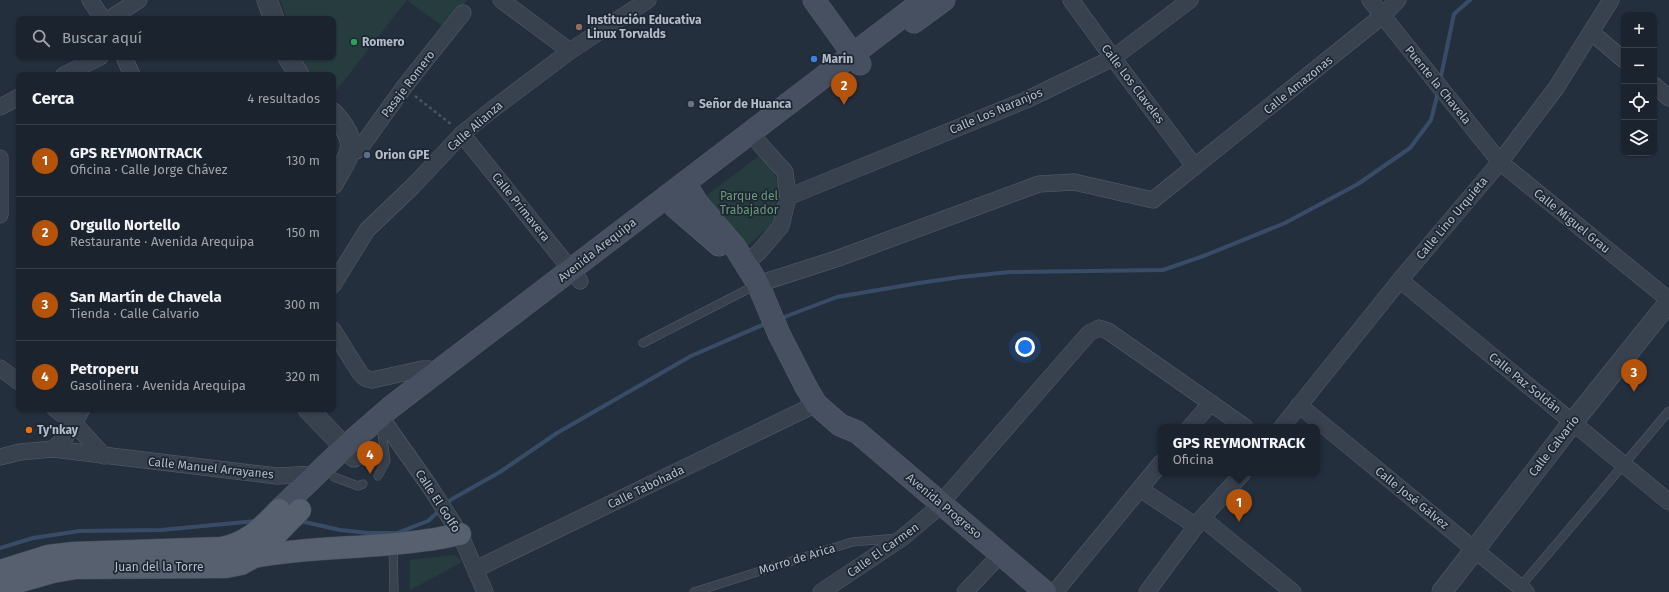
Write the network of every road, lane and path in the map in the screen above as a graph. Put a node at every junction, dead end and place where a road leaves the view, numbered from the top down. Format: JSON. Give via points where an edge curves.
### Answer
{"nodes":[{"id":1,"x":90,"y":0,"type":"edge"},
{"id":2,"x":139,"y":0,"type":"edge"},
{"id":3,"x":267,"y":0,"type":"edge"},
{"id":4,"x":501,"y":0,"type":"edge"},
{"id":5,"x":648,"y":0,"type":"edge"},
{"id":6,"x":814,"y":0,"type":"edge"},
{"id":7,"x":924,"y":0,"type":"edge"},
{"id":8,"x":944,"y":0,"type":"edge"},
{"id":9,"x":1071,"y":0,"type":"edge"},
{"id":10,"x":1190,"y":0,"type":"edge"},
{"id":11,"x":1370,"y":0,"type":"edge"},
{"id":12,"x":1398,"y":0,"type":"edge"},
{"id":13,"x":1611,"y":0,"type":"edge"},
{"id":14,"x":463,"y":13,"type":"dead end"},
{"id":15,"x":101,"y":16,"type":"edge"},
{"id":16,"x":114,"y":16,"type":"edge"},
{"id":17,"x":273,"y":16,"type":"edge"},
{"id":18,"x":1382,"y":16,"type":"junction"},
{"id":19,"x":1591,"y":32,"type":"junction"},
{"id":20,"x":570,"y":51,"type":"junction"},
{"id":21,"x":1621,"y":57,"type":"edge"},
{"id":22,"x":1113,"y":58,"type":"junction"},
{"id":23,"x":856,"y":59,"type":"junction"},
{"id":24,"x":94,"y":60,"type":"edge"},
{"id":25,"x":125,"y":60,"type":"edge"},
{"id":26,"x":290,"y":60,"type":"edge"},
{"id":27,"x":70,"y":72,"type":"edge"},
{"id":28,"x":131,"y":72,"type":"edge"},
{"id":29,"x":297,"y":72,"type":"edge"},
{"id":30,"x":404,"y":86,"type":"junction"},
{"id":31,"x":1657,"y":88,"type":"edge"},
{"id":32,"x":1669,"y":98,"type":"edge"},
{"id":33,"x":16,"y":99,"type":"edge"},
{"id":34,"x":0,"y":107,"type":"edge"},
{"id":35,"x":336,"y":116,"type":"edge"},
{"id":36,"x":462,"y":134,"type":"junction"},
{"id":37,"x":754,"y":137,"type":"junction"},
{"id":38,"x":1480,"y":138,"type":"joint"},
{"id":39,"x":351,"y":151,"type":"junction"},
{"id":40,"x":0,"y":158,"type":"edge"},
{"id":41,"x":1500,"y":162,"type":"junction"},
{"id":42,"x":1196,"y":167,"type":"junction"},
{"id":43,"x":336,"y":178,"type":"edge"},
{"id":44,"x":680,"y":195,"type":"junction"},
{"id":45,"x":788,"y":197,"type":"junction"},
{"id":46,"x":0,"y":215,"type":"edge"},
{"id":47,"x":745,"y":264,"type":"junction"},
{"id":48,"x":576,"y":275,"type":"junction"},
{"id":49,"x":336,"y":280,"type":"edge"},
{"id":50,"x":1400,"y":280,"type":"junction"},
{"id":51,"x":760,"y":287,"type":"junction"},
{"id":52,"x":1669,"y":301,"type":"edge"},
{"id":53,"x":336,"y":335,"type":"edge"},
{"id":54,"x":643,"y":343,"type":"dead end"},
{"id":55,"x":0,"y":368,"type":"edge"},
{"id":56,"x":435,"y":373,"type":"junction"},
{"id":57,"x":16,"y":380,"type":"edge"},
{"id":58,"x":1210,"y":402,"type":"junction"},
{"id":59,"x":816,"y":404,"type":"junction"},
{"id":60,"x":1299,"y":405,"type":"junction"},
{"id":61,"x":1669,"y":411,"type":"edge"},
{"id":62,"x":59,"y":412,"type":"edge"},
{"id":63,"x":80,"y":412,"type":"edge"},
{"id":64,"x":311,"y":412,"type":"edge"},
{"id":65,"x":1573,"y":422,"type":"junction"},
{"id":66,"x":74,"y":423,"type":"junction"},
{"id":67,"x":1192,"y":424,"type":"edge"},
{"id":68,"x":1241,"y":424,"type":"edge"},
{"id":69,"x":1284,"y":424,"type":"edge"},
{"id":70,"x":383,"y":426,"type":"junction"},
{"id":71,"x":53,"y":449,"type":"junction"},
{"id":72,"x":350,"y":452,"type":"junction"},
{"id":73,"x":104,"y":456,"type":"junction"},
{"id":74,"x":0,"y":457,"type":"edge"},
{"id":75,"x":1624,"y":465,"type":"junction"},
{"id":76,"x":1158,"y":467,"type":"edge"},
{"id":77,"x":326,"y":475,"type":"junction"},
{"id":78,"x":378,"y":476,"type":"dead end"},
{"id":79,"x":1240,"y":476,"type":"edge"},
{"id":80,"x":363,"y":484,"type":"dead end"},
{"id":81,"x":1140,"y":489,"type":"junction"},
{"id":82,"x":1669,"y":502,"type":"edge"},
{"id":83,"x":937,"y":508,"type":"junction"},
{"id":84,"x":300,"y":510,"type":"joint"},
{"id":85,"x":1199,"y":522,"type":"junction"},
{"id":86,"x":273,"y":523,"type":"junction"},
{"id":87,"x":455,"y":525,"type":"junction"},
{"id":88,"x":902,"y":538,"type":"junction"},
{"id":89,"x":393,"y":544,"type":"junction"},
{"id":90,"x":1474,"y":549,"type":"junction"},
{"id":91,"x":998,"y":556,"type":"junction"},
{"id":92,"x":254,"y":557,"type":"junction"},
{"id":93,"x":476,"y":568,"type":"junction"},
{"id":94,"x":0,"y":571,"type":"edge"},
{"id":95,"x":0,"y":587,"type":"edge"},
{"id":96,"x":1523,"y":589,"type":"edge"},
{"id":97,"x":394,"y":592,"type":"edge"},
{"id":98,"x":485,"y":592,"type":"edge"},
{"id":99,"x":694,"y":592,"type":"edge"},
{"id":100,"x":821,"y":592,"type":"edge"},
{"id":101,"x":965,"y":592,"type":"edge"},
{"id":102,"x":1035,"y":592,"type":"edge"},
{"id":103,"x":1045,"y":592,"type":"edge"},
{"id":104,"x":1055,"y":592,"type":"edge"},
{"id":105,"x":1147,"y":592,"type":"edge"},
{"id":106,"x":1293,"y":592,"type":"edge"},
{"id":107,"x":1442,"y":592,"type":"edge"}],
"edges":[{"from":1,"to":15,"type":"street"},
{"from":2,"to":16,"type":"street"},
{"from":3,"to":17,"type":"street"},
{"from":4,"to":20,"type":"street"},
{"from":5,"to":20,"type":"street","name":"Calle Alianza"},
{"from":6,"to":23,"type":"main road"},
{"from":7,"to":23,"type":"main road","name":"Avenida Arequipa"},
{"from":8,"to":23,"type":"main road","name":"Avenida Arequipa"},
{"from":9,"to":22,"type":"street","name":"Calle Los Claveles"},
{"from":10,"to":22,"type":"street","name":"Calle Los Naranjos"},
{"from":11,"to":18,"type":"street","name":"Puente la Chavela"},
{"from":12,"to":18,"type":"street","name":"Calle Amazonas"},
{"from":13,"to":19,"type":"street","name":"Calle Lino Urquieta"},
{"from":14,"to":30,"type":"street","name":"Pasaje Romero"},
{"from":18,"to":38,"type":"street","name":"Puente la Chavela"},
{"from":18,"to":42,"type":"street","name":"Calle Amazonas"},
{"from":19,"to":21,"type":"street"},
{"from":19,"to":41,"type":"street","name":"Calle Lino Urquieta","via":[[1556,88]]},
{"from":20,"to":36,"type":"street","name":"Calle Alianza"},
{"from":22,"to":42,"type":"street","name":"Calle Los Claveles"},
{"from":22,"to":45,"type":"street","name":"Calle Los Naranjos","via":[[1026,100]]},
{"from":23,"to":37,"type":"main road","name":"Avenida Arequipa"},
{"from":24,"to":27,"type":"street"},
{"from":25,"to":28,"type":"street"},
{"from":26,"to":29,"type":"street"},
{"from":30,"to":36,"type":"path"},
{"from":30,"to":39,"type":"street","name":"Pasaje Romero","via":[[362,146],[356,151]]},
{"from":31,"to":32,"type":"street"},
{"from":33,"to":34,"type":"street"},
{"from":35,"to":39,"type":"street","via":[[350,137]]},
{"from":36,"to":48,"type":"street","name":"Calle Primavera"},
{"from":36,"to":49,"type":"street","name":"Calle Alianza","via":[[367,230]]},
{"from":37,"to":44,"type":"main road","name":"Avenida Arequipa"},
{"from":37,"to":45,"type":"street","via":[[785,172]]},
{"from":38,"to":41,"type":"street","name":"Calle Miguel Grau"},
{"from":39,"to":43,"type":"street"},
{"from":40,"to":46,"type":"street"},
{"from":41,"to":50,"type":"street","name":"Calle Lino Urquieta"},
{"from":41,"to":52,"type":"street","name":"Calle Miguel Grau"},
{"from":42,"to":51,"type":"street","name":"Calle Amazonas","via":[[1154,200],[1074,182],[1038,184]]},
{"from":44,"to":47,"type":"main road","name":"Avenida Progreso","via":[[730,255]]},
{"from":44,"to":48,"type":"main road","name":"Avenida Arequipa"},
{"from":45,"to":47,"type":"street","via":[[781,226]]},
{"from":47,"to":51,"type":"main road","name":"Avenida Progreso"},
{"from":48,"to":56,"type":"main road","name":"Avenida Arequipa"},
{"from":48,"to":70,"type":"main road","name":"Avenida Arequipa"},
{"from":50,"to":60,"type":"street","name":"Calle Lino Urquieta"},
{"from":50,"to":65,"type":"street","name":"Calle Paz Soldán"},
{"from":51,"to":54,"type":"lane"},
{"from":51,"to":59,"type":"main road","name":"Avenida Progreso","via":[[780,334]]},
{"from":52,"to":65,"type":"street","name":"Calle Calvario"},
{"from":53,"to":56,"type":"street","via":[[365,378],[372,380],[422,369],[429,369]]},
{"from":55,"to":57,"type":"street"},
{"from":56,"to":70,"type":"main road","name":"Avenida Arequipa"},
{"from":58,"to":67,"type":"street"},
{"from":58,"to":68,"type":"street"},
{"from":58,"to":83,"type":"street","name":"Calle El Carmen","via":[[1108,331],[1099,328],[1089,333]]},
{"from":59,"to":83,"type":"main road","name":"Avenida Progreso","via":[[840,424],[848,439]]},
{"from":59,"to":93,"type":"street","name":"Calle Tabohada"},
{"from":60,"to":69,"type":"street","name":"Calle Lino Urquieta"},
{"from":60,"to":90,"type":"street","name":"Calle José Gálvez"},
{"from":61,"to":75,"type":"lane"},
{"from":62,"to":66,"type":"street"},
{"from":63,"to":66,"type":"street"},
{"from":64,"to":72,"type":"street"},
{"from":65,"to":75,"type":"street","name":"Calle Paz Soldán"},
{"from":65,"to":90,"type":"street","name":"Calle Calvario"},
{"from":66,"to":71,"type":"street","via":[[65,438]]},
{"from":66,"to":73,"type":"street"},
{"from":70,"to":72,"type":"main road","name":"Avenida Arequipa"},
{"from":70,"to":78,"type":"lane","via":[[386,461]]},
{"from":70,"to":87,"type":"street","name":"Calle El Golfo","via":[[430,487]]},
{"from":71,"to":73,"type":"street","name":"Calle Manuel Arrayanes"},
{"from":71,"to":74,"type":"street","name":"Calle Manuel Arrayanes"},
{"from":72,"to":77,"type":"main road","name":"Avenida Arequipa"},
{"from":73,"to":77,"type":"street","name":"Calle Manuel Arrayanes","via":[[277,476]]},
{"from":75,"to":82,"type":"street","name":"Calle Paz Soldán"},
{"from":75,"to":96,"type":"lane"},
{"from":76,"to":81,"type":"street"},
{"from":77,"to":80,"type":"lane","via":[[358,486]]},
{"from":77,"to":84,"type":"main road","name":"Avenida Arequipa"},
{"from":77,"to":86,"type":"main road","name":"Avenida Arequipa"},
{"from":79,"to":85,"type":"street"},
{"from":81,"to":85,"type":"street"},
{"from":81,"to":104,"type":"street"},
{"from":83,"to":88,"type":"street","name":"Calle El Carmen"},
{"from":83,"to":91,"type":"main road","name":"Avenida Progreso"},
{"from":84,"to":86,"type":"main road","name":"Juan del la Torre"},
{"from":85,"to":105,"type":"street"},
{"from":85,"to":106,"type":"street"},
{"from":86,"to":92,"type":"main road","name":"Juan del la Torre"},
{"from":86,"to":94,"type":"main road","name":"Juan del la Torre","via":[[234,546],[73,552],[48,556]]},
{"from":87,"to":89,"type":"main road","via":[[427,540]]},
{"from":87,"to":93,"type":"street","name":"Calle El Golfo"},
{"from":88,"to":99,"type":"lane","name":"Morro de Arica","via":[[852,542]]},
{"from":88,"to":100,"type":"street","name":"Calle El Carmen"},
{"from":89,"to":92,"type":"main road","via":[[272,553]]},
{"from":89,"to":97,"type":"lane"},
{"from":90,"to":96,"type":"street","name":"Calle José Gálvez"},
{"from":90,"to":107,"type":"street","name":"Calle Calvario"},
{"from":91,"to":101,"type":"street"},
{"from":91,"to":102,"type":"main road","name":"Avenida Progreso"},
{"from":91,"to":103,"type":"main road","name":"Avenida Progreso"},
{"from":92,"to":95,"type":"main road","name":"Juan del la Torre","via":[[226,567],[76,568]]},
{"from":93,"to":98,"type":"street","name":"Calle El Golfo"}]}
